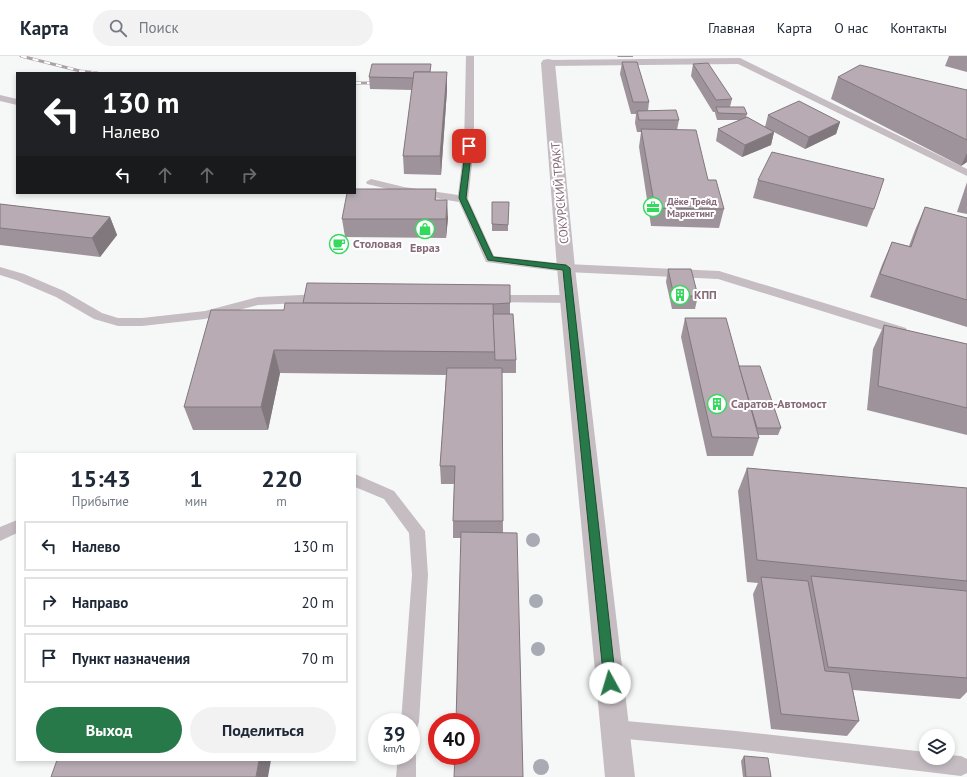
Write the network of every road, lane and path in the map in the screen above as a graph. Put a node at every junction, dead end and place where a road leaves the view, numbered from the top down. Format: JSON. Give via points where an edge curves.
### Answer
{"nodes":[{"id":1,"x":470,"y":56,"type":"edge"},
{"id":2,"x":728,"y":56,"type":"edge"},
{"id":3,"x":740,"y":61,"type":"junction"},
{"id":4,"x":548,"y":63,"type":"joint"},
{"id":5,"x":0,"y":98,"type":"edge"},
{"id":6,"x":16,"y":102,"type":"edge"},
{"id":7,"x":967,"y":173,"type":"edge"},
{"id":8,"x":371,"y":182,"type":"dead end"},
{"id":9,"x":463,"y":198,"type":"junction"},
{"id":10,"x":566,"y":268,"type":"junction"},
{"id":11,"x":0,"y":270,"type":"edge"},
{"id":12,"x":333,"y":298,"type":"edge"},
{"id":13,"x":476,"y":299,"type":"edge"},
{"id":14,"x":570,"y":299,"type":"junction"},
{"id":15,"x":914,"y":335,"type":"edge"},
{"id":16,"x":356,"y":480,"type":"edge"},
{"id":17,"x":16,"y":526,"type":"edge"},
{"id":18,"x":0,"y":534,"type":"edge"},
{"id":19,"x":411,"y":713,"type":"edge"},
{"id":20,"x":615,"y":729,"type":"junction"},
{"id":21,"x":407,"y":765,"type":"edge"},
{"id":22,"x":961,"y":766,"type":"dead end"},
{"id":23,"x":406,"y":777,"type":"edge"},
{"id":24,"x":620,"y":777,"type":"edge"}],
"edges":[{"from":1,"to":9,"type":"lane","via":[[469,146]]},
{"from":2,"to":3,"type":"lane"},
{"from":3,"to":4,"type":"lane"},
{"from":3,"to":7,"type":"lane"},
{"from":4,"to":10,"type":"street","name":"СОКУРСКИЙ ТРАКТ"},
{"from":5,"to":6,"type":"lane"},
{"from":8,"to":9,"type":"lane","via":[[404,190]]},
{"from":9,"to":10,"type":"lane","via":[[490,259]]},
{"from":10,"to":14,"type":"street","name":"СОКУРСКИЙ ТРАКТ"},
{"from":10,"to":15,"type":"lane","via":[[718,275]]},
{"from":11,"to":12,"type":"lane","via":[[60,294],[98,316],[118,322],[205,315],[258,300]]},
{"from":13,"to":14,"type":"lane"},
{"from":14,"to":20,"type":"street","name":"СОКУРСКИЙ ТРАКТ"},
{"from":16,"to":19,"type":"lane","via":[[389,495],[417,531],[420,575]]},
{"from":17,"to":18,"type":"lane"},
{"from":20,"to":22,"type":"lane"},
{"from":20,"to":24,"type":"street","name":"СОКУРСКИЙ ТРАКТ"},
{"from":21,"to":23,"type":"lane"}]}
